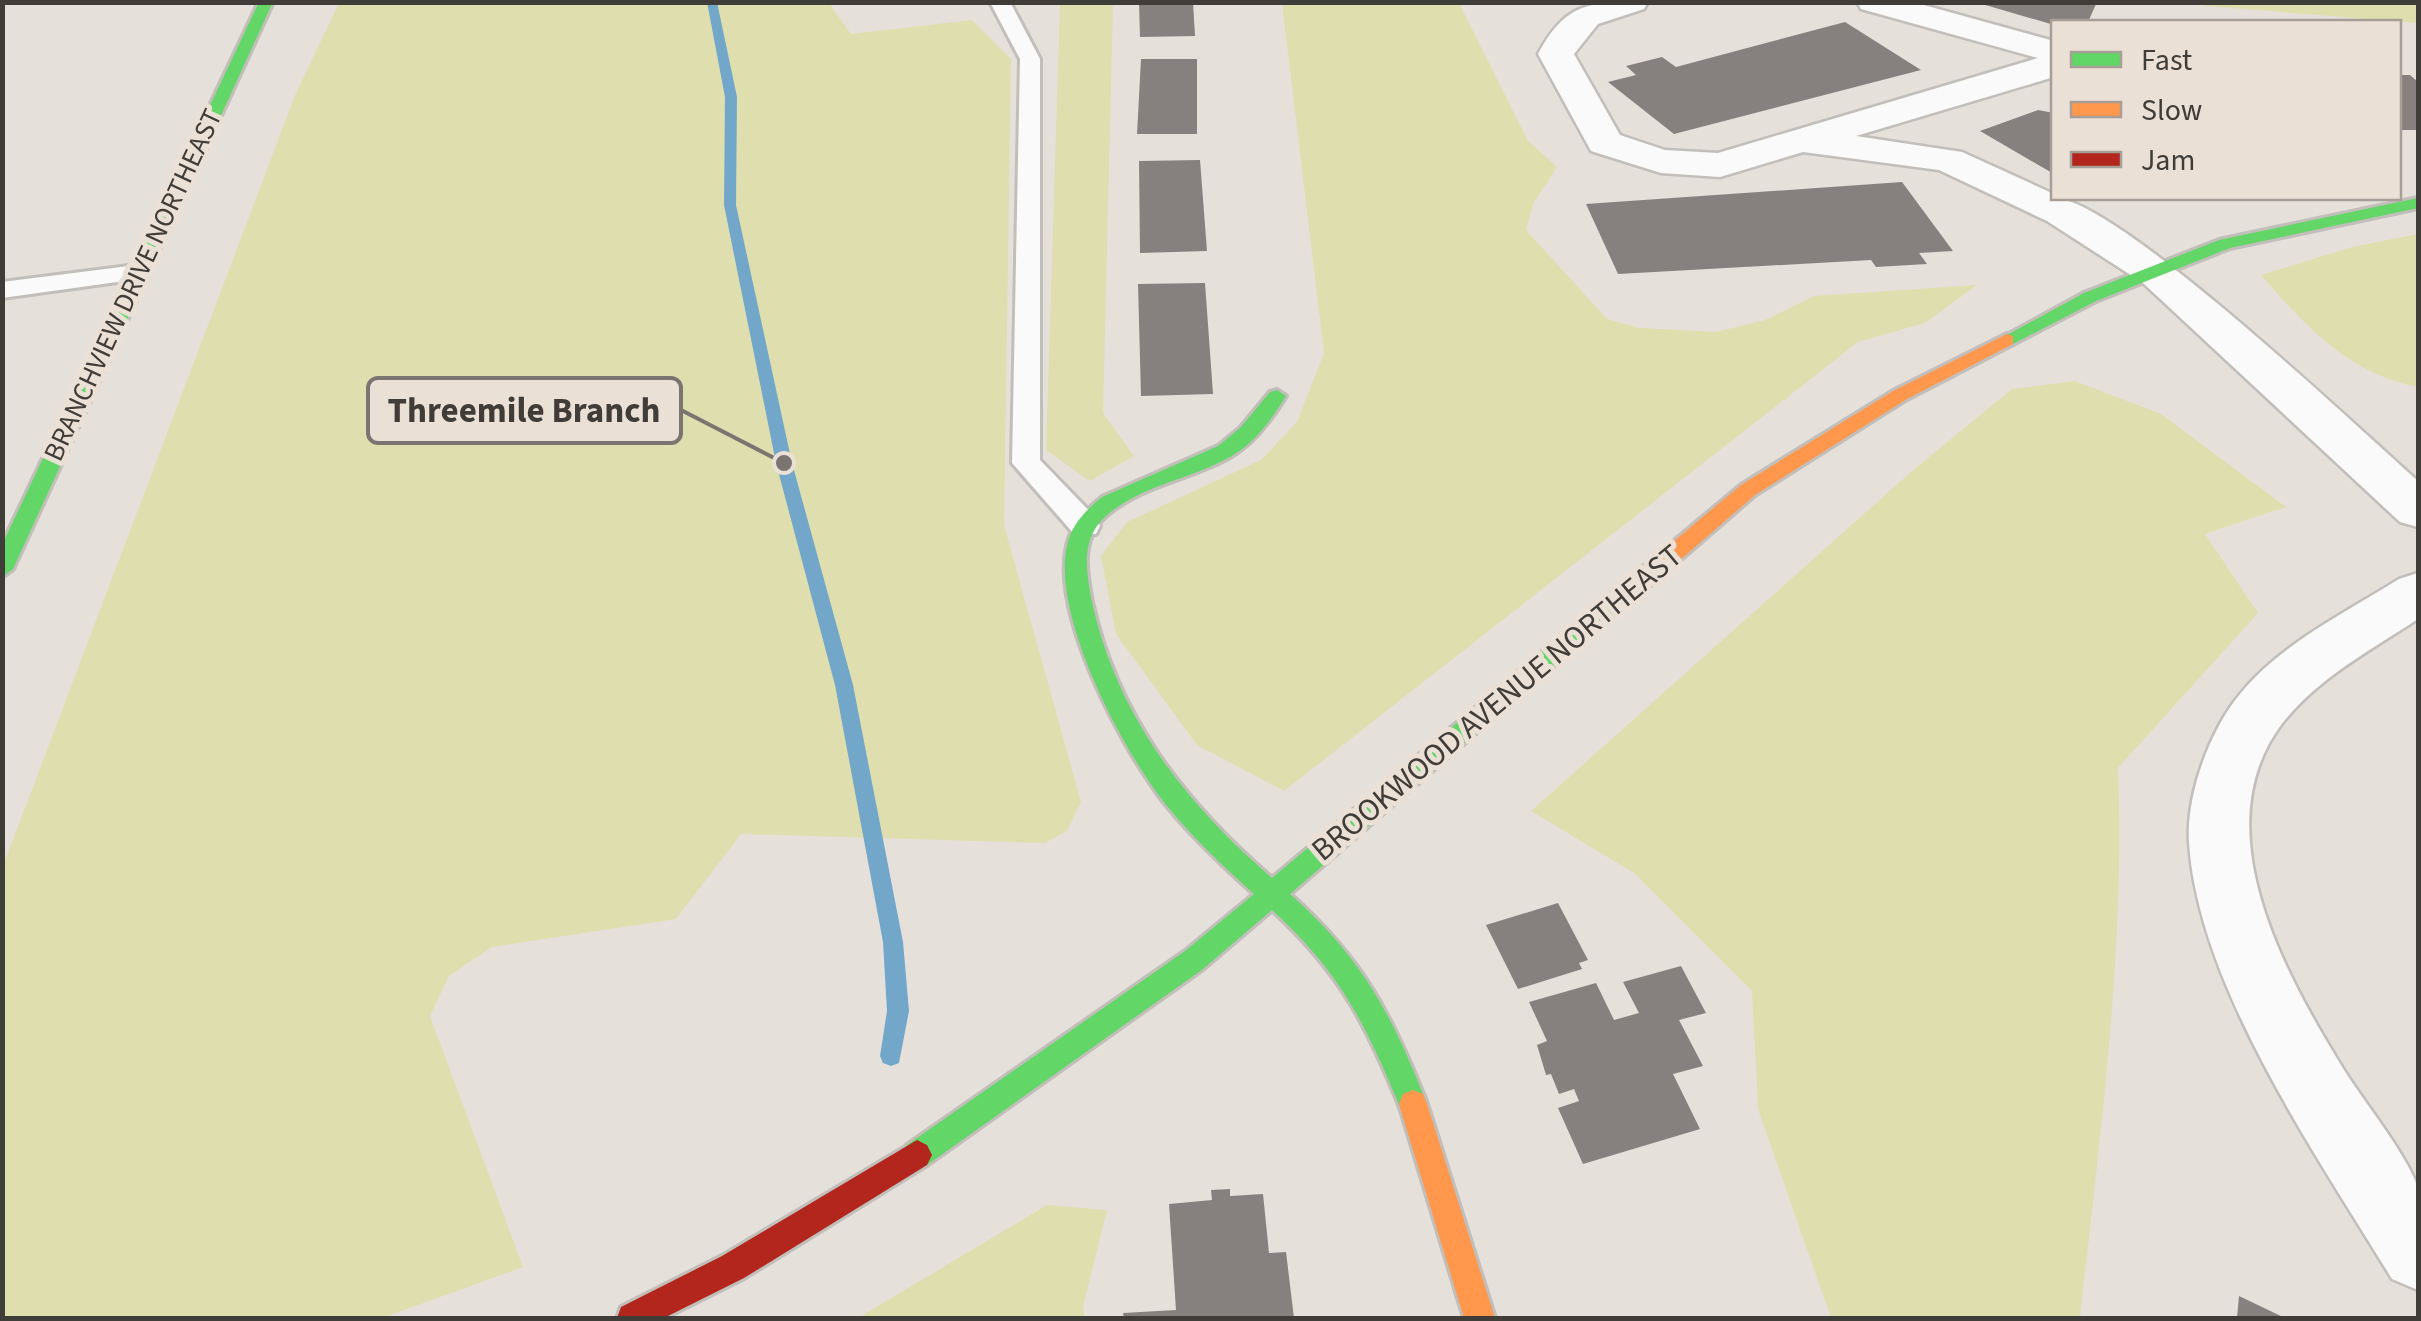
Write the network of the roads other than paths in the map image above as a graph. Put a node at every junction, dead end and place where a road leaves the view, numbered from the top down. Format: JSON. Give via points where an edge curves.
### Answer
{"nodes":[{"id":1,"x":266,"y":2,"type":"edge"},
{"id":2,"x":1000,"y":2,"type":"edge"},
{"id":3,"x":1632,"y":2,"type":"edge"},
{"id":4,"x":1873,"y":2,"type":"edge"},
{"id":5,"x":2051,"y":51,"type":"edge"},
{"id":6,"x":2051,"y":66,"type":"edge"},
{"id":7,"x":1932,"y":103,"type":"junction"},
{"id":8,"x":1804,"y":141,"type":"junction"},
{"id":9,"x":1948,"y":160,"type":"junction"},
{"id":10,"x":2418,"y":203,"type":"edge"},
{"id":11,"x":137,"y":273,"type":"junction"},
{"id":12,"x":2158,"y":274,"type":"junction"},
{"id":13,"x":2,"y":290,"type":"edge"},
{"id":14,"x":1277,"y":396,"type":"dead end"},
{"id":15,"x":2418,"y":509,"type":"edge"},
{"id":16,"x":1085,"y":526,"type":"junction"},
{"id":17,"x":2,"y":569,"type":"edge"},
{"id":18,"x":2418,"y":593,"type":"edge"},
{"id":19,"x":1273,"y":893,"type":"junction"},
{"id":20,"x":2418,"y":1252,"type":"edge"},
{"id":21,"x":632,"y":1318,"type":"edge"},
{"id":22,"x":1480,"y":1318,"type":"edge"}],
"edges":[{"from":1,"to":11,"type":"street","name":"BRANCHVIEW DRIVE NORTHEAST"},
{"from":2,"to":16,"type":"lane","via":[[1030,60],[1026,462]]},
{"from":3,"to":8,"type":"street","via":[[1607,5],[1567,28],[1556,54],[1606,144],[1661,161],[1720,165]]},
{"from":4,"to":5,"type":"street"},
{"from":6,"to":7,"type":"street"},
{"from":7,"to":8,"type":"street"},
{"from":7,"to":9,"type":"street"},
{"from":8,"to":9,"type":"street"},
{"from":9,"to":12,"type":"street","via":[[2061,212]]},
{"from":10,"to":12,"type":"street","name":"BROOKWOOD AVENUE NORTHEAST","via":[[2225,244]]},
{"from":11,"to":13,"type":"lane"},
{"from":11,"to":17,"type":"street","name":"BRANCHVIEW DRIVE NORTHEAST"},
{"from":12,"to":15,"type":"street"},
{"from":12,"to":19,"type":"street","name":"BROOKWOOD AVENUE NORTHEAST","via":[[2090,298],[1915,387],[1748,490]]},
{"from":14,"to":16,"type":"street","via":[[1250,432],[1224,451],[1116,502]]},
{"from":16,"to":19,"type":"street","via":[[1074,556],[1086,633],[1150,766],[1216,844]]},
{"from":18,"to":20,"type":"street","via":[[2296,675],[2258,711],[2224,784],[2219,839],[2241,936],[2279,1017]]},
{"from":19,"to":21,"type":"street","name":"BROOKWOOD AVENUE NORTHEAST","via":[[1194,960],[919,1154]]},
{"from":19,"to":22,"type":"street","via":[[1338,959],[1368,1002],[1414,1106]]}]}
